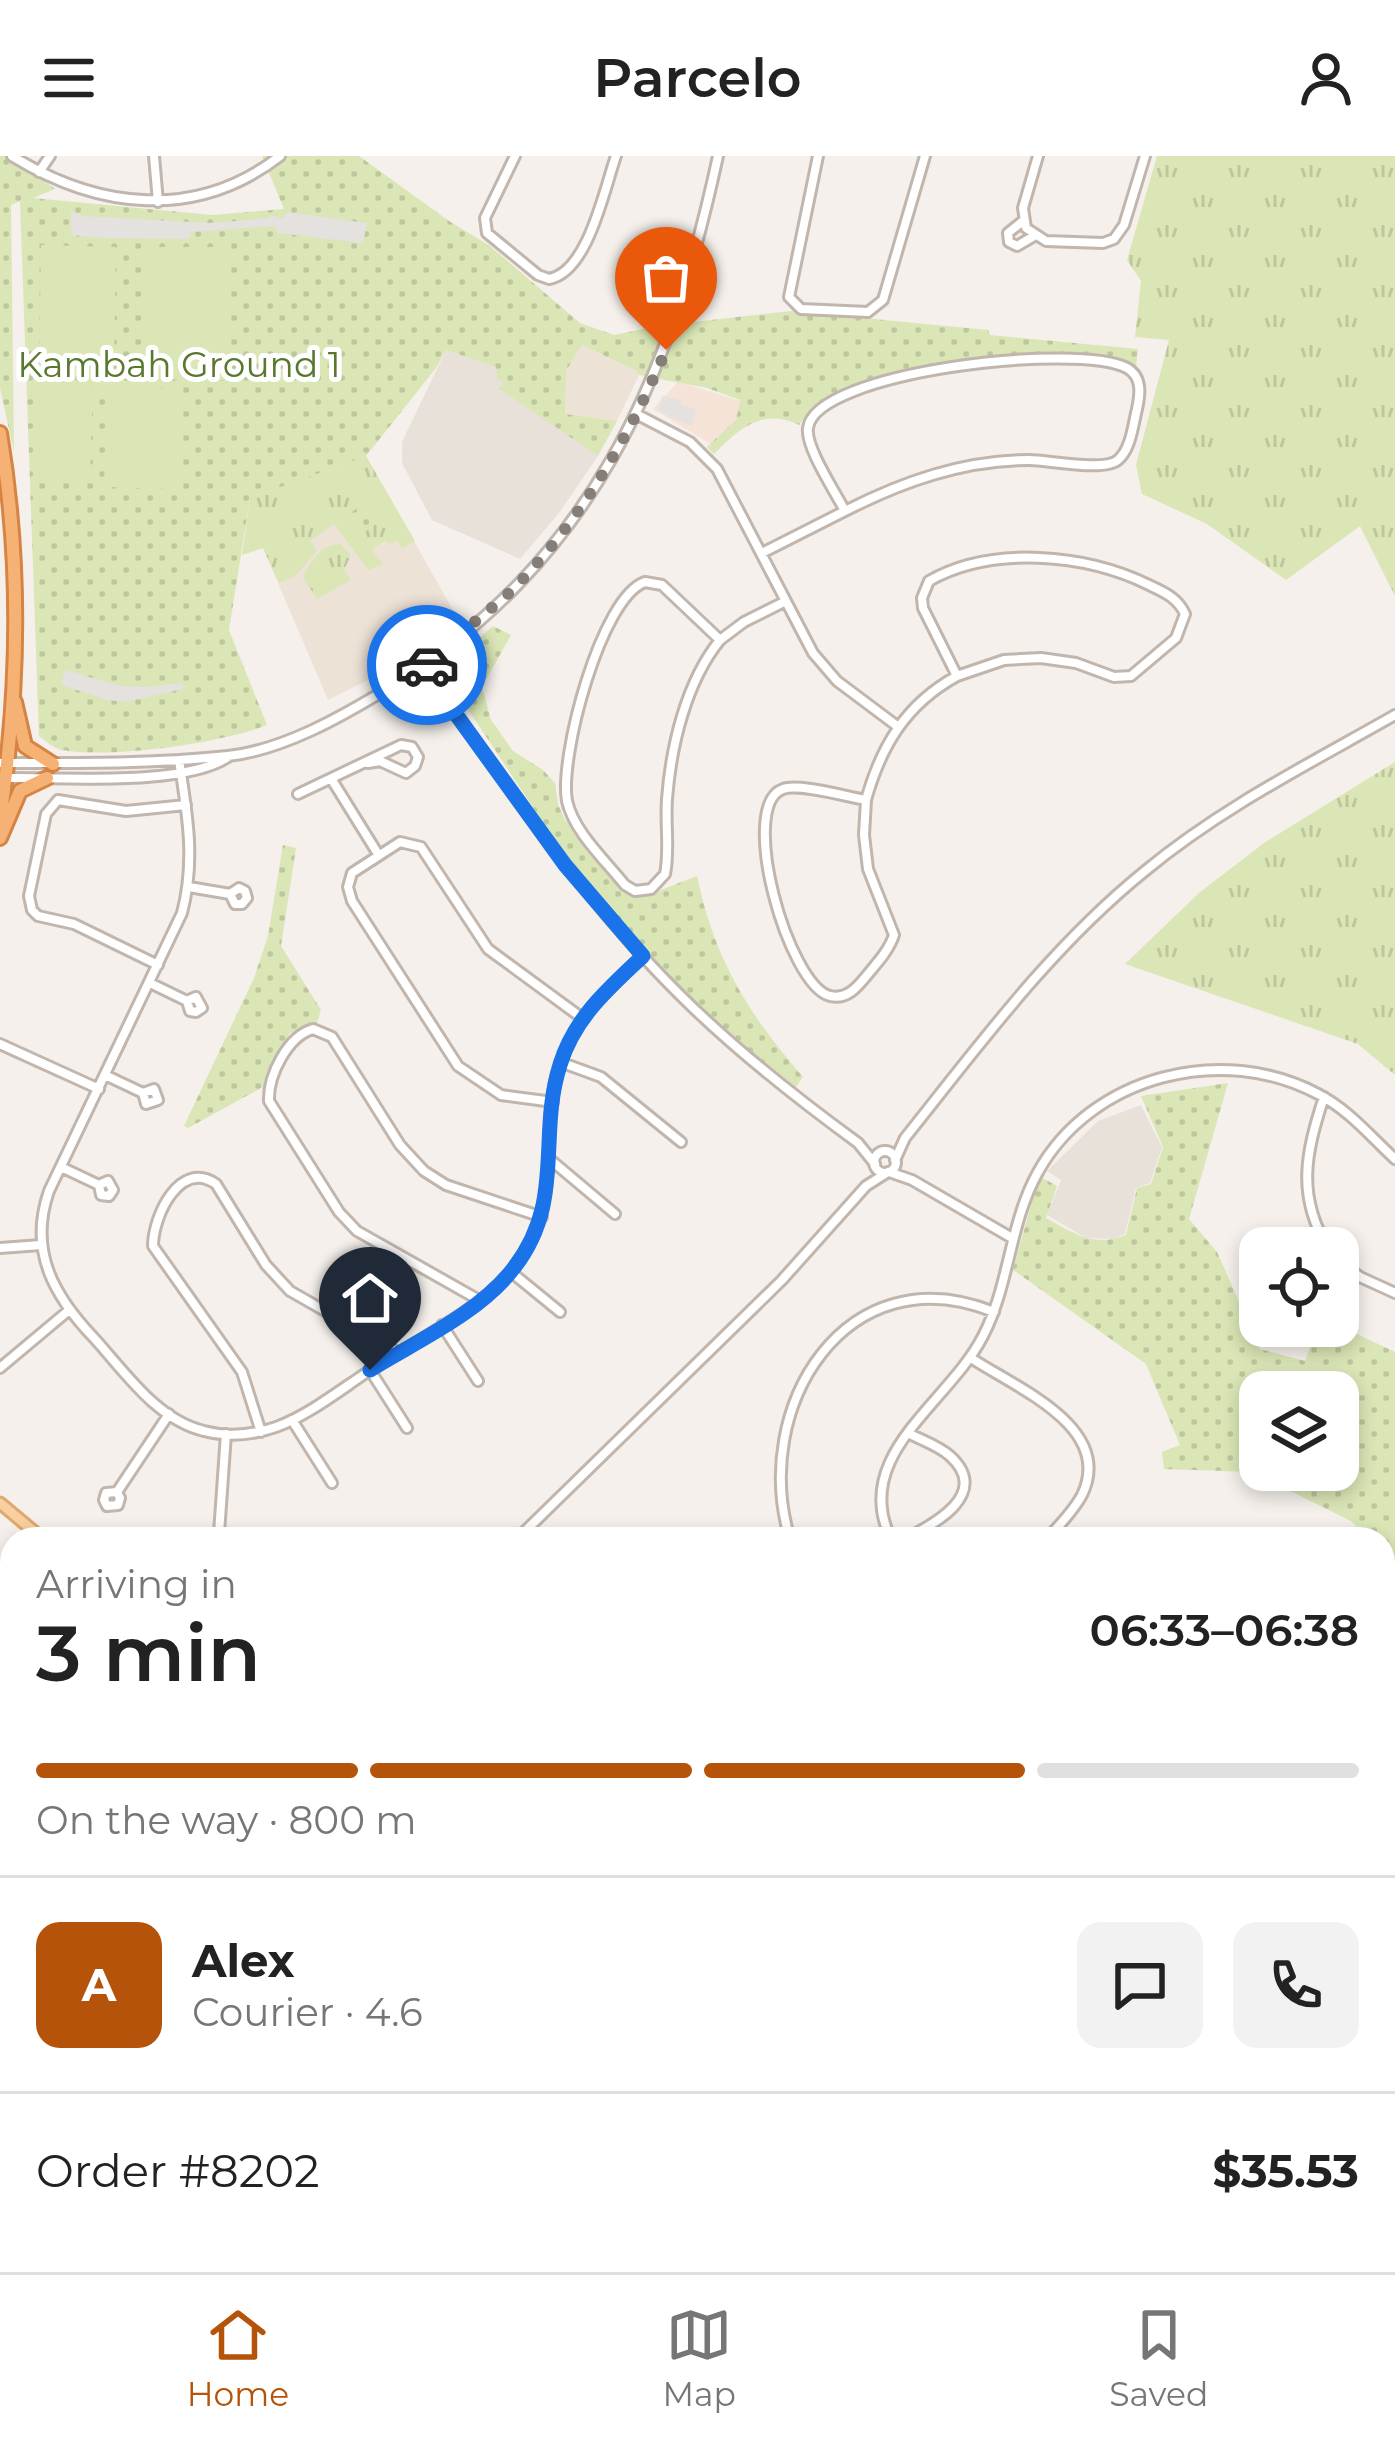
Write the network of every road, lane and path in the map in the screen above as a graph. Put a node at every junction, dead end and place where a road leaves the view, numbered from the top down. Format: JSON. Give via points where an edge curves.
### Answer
{"nodes":[{"id":1,"x":12,"y":156,"type":"edge"},
{"id":2,"x":50,"y":156,"type":"edge"},
{"id":3,"x":154,"y":156,"type":"edge"},
{"id":4,"x":280,"y":156,"type":"edge"},
{"id":5,"x":514,"y":156,"type":"edge"},
{"id":6,"x":616,"y":156,"type":"edge"},
{"id":7,"x":718,"y":156,"type":"edge"},
{"id":8,"x":818,"y":156,"type":"edge"},
{"id":9,"x":925,"y":156,"type":"edge"},
{"id":10,"x":1038,"y":156,"type":"edge"},
{"id":11,"x":1145,"y":156,"type":"edge"},
{"id":12,"x":39,"y":172,"type":"junction"},
{"id":13,"x":158,"y":202,"type":"junction"},
{"id":14,"x":1023,"y":221,"type":"junction"},
{"id":15,"x":1034,"y":236,"type":"junction"},
{"id":16,"x":638,"y":415,"type":"junction"},
{"id":17,"x":0,"y":433,"type":"edge"},
{"id":18,"x":845,"y":511,"type":"junction"},
{"id":19,"x":762,"y":553,"type":"junction"},
{"id":20,"x":786,"y":601,"type":"junction"},
{"id":21,"x":720,"y":640,"type":"junction"},
{"id":22,"x":422,"y":666,"type":"junction"},
{"id":23,"x":957,"y":676,"type":"junction"},
{"id":24,"x":12,"y":695,"type":"junction"},
{"id":25,"x":1395,"y":716,"type":"edge"},
{"id":26,"x":897,"y":726,"type":"junction"},
{"id":27,"x":368,"y":764,"type":"junction"},
{"id":28,"x":180,"y":766,"type":"junction"},
{"id":29,"x":2,"y":770,"type":"edge"},
{"id":30,"x":50,"y":771,"type":"junction"},
{"id":31,"x":332,"y":780,"type":"junction"},
{"id":32,"x":298,"y":794,"type":"dead end"},
{"id":33,"x":866,"y":800,"type":"junction"},
{"id":34,"x":186,"y":806,"type":"junction"},
{"id":35,"x":0,"y":818,"type":"edge"},
{"id":36,"x":0,"y":838,"type":"edge"},
{"id":37,"x":378,"y":854,"type":"junction"},
{"id":38,"x":189,"y":887,"type":"junction"},
{"id":39,"x":230,"y":894,"type":"dead end"},
{"id":40,"x":643,"y":956,"type":"junction"},
{"id":41,"x":158,"y":965,"type":"junction"},
{"id":42,"x":150,"y":983,"type":"junction"},
{"id":43,"x":188,"y":1001,"type":"dead end"},
{"id":44,"x":582,"y":1018,"type":"junction"},
{"id":45,"x":0,"y":1044,"type":"edge"},
{"id":46,"x":560,"y":1062,"type":"junction"},
{"id":47,"x":105,"y":1075,"type":"junction"},
{"id":48,"x":99,"y":1088,"type":"junction"},
{"id":49,"x":143,"y":1093,"type":"dead end"},
{"id":50,"x":1324,"y":1097,"type":"junction"},
{"id":51,"x":553,"y":1102,"type":"junction"},
{"id":52,"x":905,"y":1138,"type":"junction"},
{"id":53,"x":681,"y":1142,"type":"dead end"},
{"id":54,"x":858,"y":1143,"type":"junction"},
{"id":55,"x":883,"y":1152,"type":"junction"},
{"id":56,"x":1395,"y":1159,"type":"edge"},
{"id":57,"x":551,"y":1160,"type":"junction"},
{"id":58,"x":896,"y":1161,"type":"junction"},
{"id":59,"x":875,"y":1165,"type":"junction"},
{"id":60,"x":61,"y":1167,"type":"junction"},
{"id":61,"x":888,"y":1172,"type":"junction"},
{"id":62,"x":912,"y":1180,"type":"junction"},
{"id":63,"x":99,"y":1185,"type":"dead end"},
{"id":64,"x":866,"y":1186,"type":"junction"},
{"id":65,"x":615,"y":1214,"type":"dead end"},
{"id":66,"x":542,"y":1217,"type":"junction"},
{"id":67,"x":1319,"y":1227,"type":"edge"},
{"id":68,"x":1012,"y":1238,"type":"junction"},
{"id":69,"x":41,"y":1245,"type":"junction"},
{"id":70,"x":0,"y":1248,"type":"edge"},
{"id":71,"x":511,"y":1272,"type":"junction"},
{"id":72,"x":1359,"y":1276,"type":"edge"},
{"id":73,"x":1395,"y":1293,"type":"edge"},
{"id":74,"x":481,"y":1300,"type":"junction"},
{"id":75,"x":68,"y":1311,"type":"junction"},
{"id":76,"x":560,"y":1312,"type":"dead end"},
{"id":77,"x":994,"y":1312,"type":"junction"},
{"id":78,"x":442,"y":1324,"type":"junction"},
{"id":79,"x":398,"y":1353,"type":"junction"},
{"id":80,"x":971,"y":1358,"type":"junction"},
{"id":81,"x":0,"y":1368,"type":"edge"},
{"id":82,"x":370,"y":1370,"type":"junction"},
{"id":83,"x":478,"y":1381,"type":"dead end"},
{"id":84,"x":169,"y":1414,"type":"junction"},
{"id":85,"x":292,"y":1420,"type":"junction"},
{"id":86,"x":407,"y":1428,"type":"dead end"},
{"id":87,"x":261,"y":1432,"type":"junction"},
{"id":88,"x":908,"y":1433,"type":"junction"},
{"id":89,"x":226,"y":1434,"type":"junction"},
{"id":90,"x":332,"y":1484,"type":"dead end"},
{"id":91,"x":117,"y":1492,"type":"dead end"},
{"id":92,"x":0,"y":1503,"type":"edge"},
{"id":93,"x":29,"y":1527,"type":"edge"},
{"id":94,"x":219,"y":1527,"type":"edge"},
{"id":95,"x":529,"y":1527,"type":"edge"},
{"id":96,"x":787,"y":1527,"type":"edge"},
{"id":97,"x":887,"y":1527,"type":"edge"},
{"id":98,"x":926,"y":1527,"type":"edge"},
{"id":99,"x":1056,"y":1527,"type":"edge"}],
"edges":[{"from":1,"to":12,"type":"street"},
{"from":2,"to":12,"type":"street"},
{"from":3,"to":13,"type":"street"},
{"from":4,"to":13,"type":"street","via":[[215,192]]},
{"from":5,"to":6,"type":"street","via":[[485,218],[487,233],[549,279],[566,274],[580,256]]},
{"from":7,"to":16,"type":"street","via":[[692,266]]},
{"from":8,"to":9,"type":"street","via":[[789,298],[801,308],[868,312],[883,300]]},
{"from":10,"to":14,"type":"street"},
{"from":11,"to":15,"type":"street","via":[[1114,239]]},
{"from":12,"to":13,"type":"street","via":[[86,192]]},
{"from":14,"to":15,"type":"street"},
{"from":14,"to":15,"type":"street","via":[[1008,233],[1010,242]]},
{"from":16,"to":19,"type":"street","via":[[705,454]]},
{"from":16,"to":22,"type":"street","via":[[563,533],[518,585]]},
{"from":17,"to":24,"type":"highway","via":[[10,512]]},
{"from":18,"to":18,"type":"street","via":[[808,436],[821,409],[894,379],[988,360],[1082,360],[1127,368],[1138,379],[1127,447],[1114,464],[982,464],[916,480]]},
{"from":18,"to":19,"type":"street"},
{"from":19,"to":20,"type":"street"},
{"from":20,"to":21,"type":"street"},
{"from":20,"to":26,"type":"street","via":[[824,668]]},
{"from":21,"to":21,"type":"street","via":[[662,585],[645,581],[626,594],[589,675],[567,801],[581,830],[635,891],[651,889],[665,874],[678,734]]},
{"from":22,"to":28,"type":"street","via":[[350,711],[278,742]]},
{"from":22,"to":40,"type":"street","via":[[565,865]]},
{"from":23,"to":23,"type":"street","via":[[922,598],[935,577],[968,567],[1028,559],[1088,564],[1146,583],[1184,614],[1176,638],[1131,676],[1041,658]]},
{"from":23,"to":26,"type":"street"},
{"from":24,"to":29,"type":"highway"},
{"from":24,"to":30,"type":"highway","via":[[25,746]]},
{"from":25,"to":52,"type":"street","via":[[1249,797],[1143,872],[1051,959]]},
{"from":26,"to":33,"type":"street"},
{"from":27,"to":27,"type":"street","via":[[401,745],[418,757],[406,773]]},
{"from":27,"to":31,"type":"street"},
{"from":28,"to":30,"type":"street"},
{"from":28,"to":34,"type":"street"},
{"from":29,"to":30,"type":"street"},
{"from":29,"to":35,"type":"highway"},
{"from":30,"to":36,"type":"highway","via":[[20,791]]},
{"from":31,"to":32,"type":"street"},
{"from":31,"to":37,"type":"street"},
{"from":33,"to":33,"type":"street","via":[[787,787],[765,812],[768,871],[783,926],[809,975],[832,996],[857,987],[894,935],[866,858]]},
{"from":34,"to":38,"type":"street"},
{"from":34,"to":41,"type":"street","via":[[126,811],[58,800],[46,814],[29,896],[38,916],[74,924]]},
{"from":37,"to":44,"type":"street","via":[[400,842],[421,847],[488,950]]},
{"from":37,"to":51,"type":"street","via":[[352,873],[349,894],[447,1052],[485,1088]]},
{"from":38,"to":39,"type":"street"},
{"from":38,"to":41,"type":"street"},
{"from":40,"to":44,"type":"street"},
{"from":40,"to":54,"type":"street","via":[[732,1045]]},
{"from":41,"to":42,"type":"street"},
{"from":42,"to":43,"type":"street"},
{"from":42,"to":47,"type":"street"},
{"from":44,"to":46,"type":"street"},
{"from":45,"to":48,"type":"street"},
{"from":46,"to":51,"type":"street"},
{"from":46,"to":53,"type":"street","via":[[602,1077]]},
{"from":47,"to":48,"type":"street"},
{"from":47,"to":49,"type":"street"},
{"from":48,"to":60,"type":"street"},
{"from":50,"to":56,"type":"street"},
{"from":50,"to":67,"type":"street","via":[[1304,1168]]},
{"from":50,"to":68,"type":"street","via":[[1280,1078],[1227,1069],[1131,1088],[1054,1149]]},
{"from":51,"to":57,"type":"street"},
{"from":52,"to":55,"type":"street"},
{"from":52,"to":58,"type":"street"},
{"from":54,"to":55,"type":"street"},
{"from":54,"to":59,"type":"street"},
{"from":55,"to":58,"type":"street"},
{"from":55,"to":59,"type":"street"},
{"from":57,"to":65,"type":"street"},
{"from":57,"to":66,"type":"street"},
{"from":58,"to":61,"type":"street"},
{"from":58,"to":62,"type":"street"},
{"from":59,"to":61,"type":"street"},
{"from":59,"to":64,"type":"street"},
{"from":60,"to":63,"type":"street"},
{"from":60,"to":69,"type":"street","via":[[46,1200]]},
{"from":61,"to":62,"type":"street"},
{"from":61,"to":64,"type":"street"},
{"from":62,"to":68,"type":"street"},
{"from":64,"to":95,"type":"street","via":[[782,1280]]},
{"from":66,"to":71,"type":"street"},
{"from":66,"to":74,"type":"street","via":[[431,1177],[400,1145],[332,1037],[313,1028],[290,1043],[269,1101],[338,1212],[371,1240]]},
{"from":68,"to":77,"type":"street"},
{"from":69,"to":70,"type":"street"},
{"from":69,"to":75,"type":"street"},
{"from":71,"to":74,"type":"street"},
{"from":71,"to":76,"type":"street"},
{"from":72,"to":73,"type":"street"},
{"from":74,"to":78,"type":"street"},
{"from":75,"to":81,"type":"street"},
{"from":75,"to":84,"type":"street"},
{"from":77,"to":80,"type":"street"},
{"from":77,"to":96,"type":"street","via":[[956,1300],[893,1305],[825,1348],[804,1377],[786,1430]]},
{"from":78,"to":79,"type":"street"},
{"from":78,"to":83,"type":"street"},
{"from":79,"to":82,"type":"street"},
{"from":79,"to":87,"type":"street","via":[[290,1291],[212,1181],[186,1179],[153,1246],[242,1372]]},
{"from":80,"to":88,"type":"street"},
{"from":80,"to":99,"type":"street","via":[[1066,1419],[1082,1438],[1084,1491]]},
{"from":82,"to":85,"type":"street"},
{"from":82,"to":86,"type":"street"},
{"from":84,"to":89,"type":"street"},
{"from":84,"to":91,"type":"street"},
{"from":85,"to":87,"type":"street"},
{"from":85,"to":90,"type":"street"},
{"from":87,"to":89,"type":"street"},
{"from":88,"to":97,"type":"street","via":[[882,1480]]},
{"from":88,"to":98,"type":"street","via":[[948,1454],[962,1481],[951,1513]]},
{"from":89,"to":94,"type":"street"},
{"from":92,"to":93,"type":"main road"}]}
